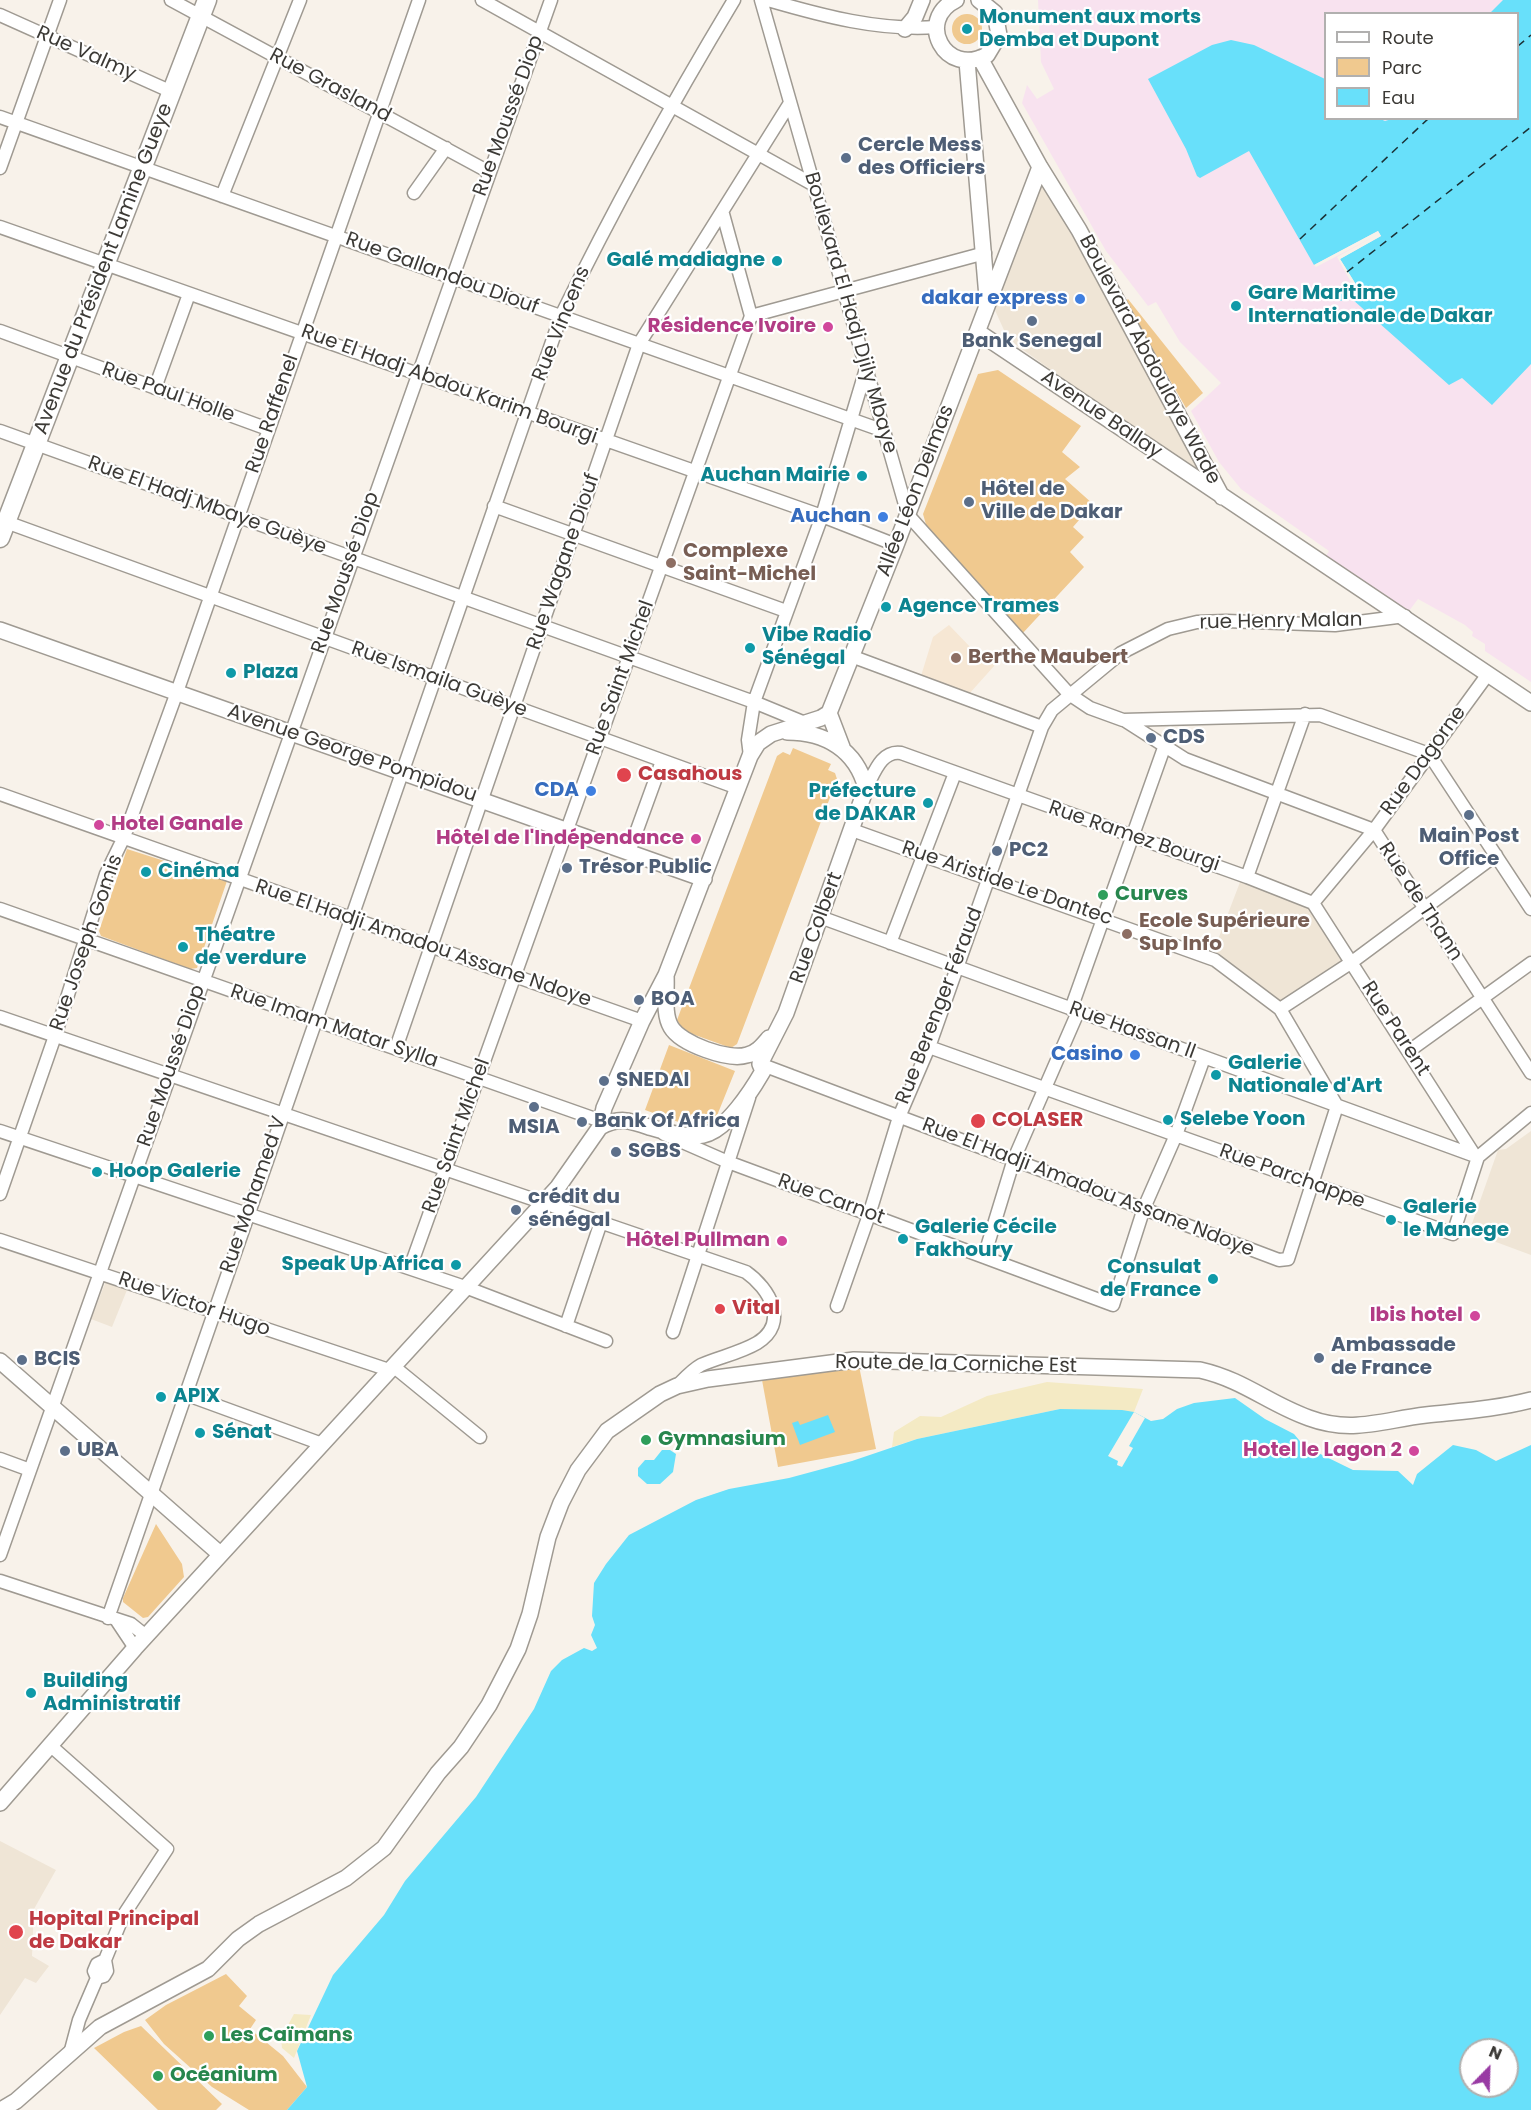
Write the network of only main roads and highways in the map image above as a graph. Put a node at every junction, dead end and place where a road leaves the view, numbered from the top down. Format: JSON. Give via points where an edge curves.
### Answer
{"nodes":[{"id":1,"x":204,"y":8,"type":"edge"},
{"id":2,"x":3,"y":530,"type":"edge"}],
"edges":[{"from":1,"to":2,"type":"main road","name":"Avenue du Président Lamine Gueye"}]}
